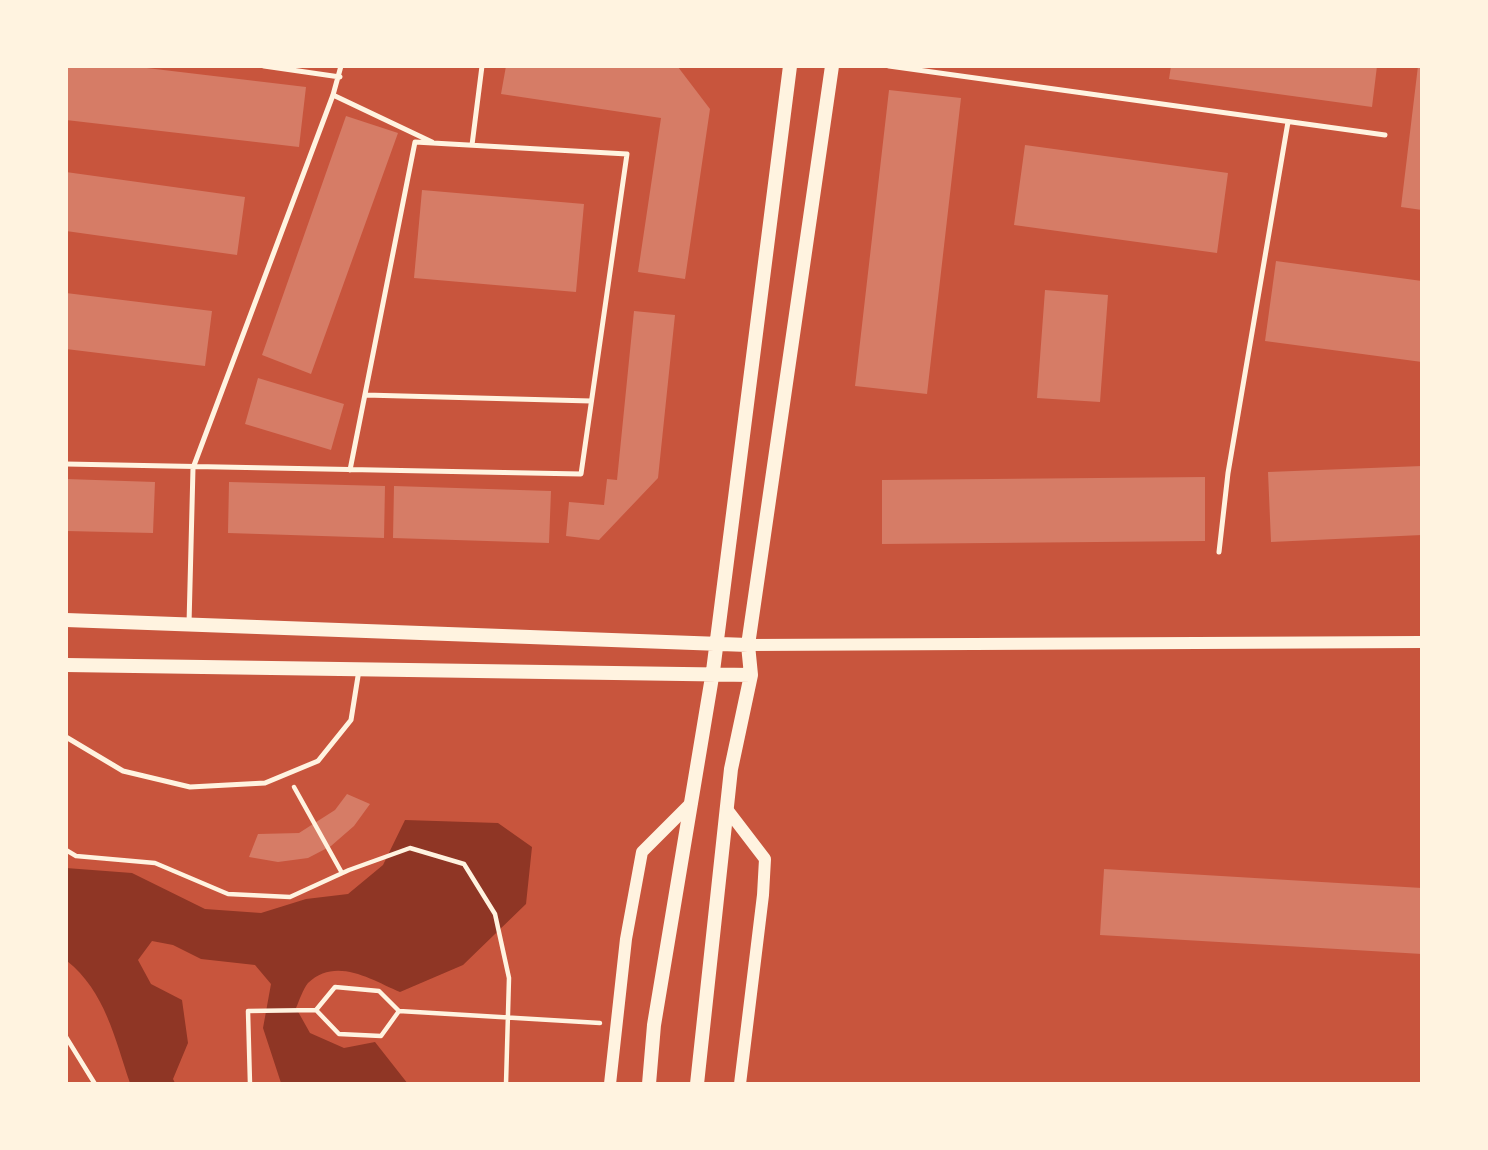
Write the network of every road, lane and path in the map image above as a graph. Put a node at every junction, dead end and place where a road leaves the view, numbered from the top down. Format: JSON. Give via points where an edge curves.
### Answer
{"nodes":[{"id":1,"x":264,"y":66,"type":"edge"},
{"id":2,"x":341,"y":66,"type":"edge"},
{"id":3,"x":482,"y":66,"type":"edge"},
{"id":4,"x":790,"y":66,"type":"edge"},
{"id":5,"x":832,"y":66,"type":"edge"},
{"id":6,"x":889,"y":66,"type":"edge"},
{"id":7,"x":340,"y":77,"type":"junction"},
{"id":8,"x":333,"y":95,"type":"junction"},
{"id":9,"x":1288,"y":122,"type":"junction"},
{"id":10,"x":1385,"y":135,"type":"dead end"},
{"id":11,"x":435,"y":143,"type":"junction"},
{"id":12,"x":472,"y":145,"type":"junction"},
{"id":13,"x":365,"y":395,"type":"junction"},
{"id":14,"x":592,"y":401,"type":"junction"},
{"id":15,"x":66,"y":464,"type":"edge"},
{"id":16,"x":194,"y":468,"type":"junction"},
{"id":17,"x":350,"y":470,"type":"junction"},
{"id":18,"x":1219,"y":552,"type":"dead end"},
{"id":19,"x":66,"y":620,"type":"edge"},
{"id":20,"x":189,"y":624,"type":"junction"},
{"id":21,"x":1422,"y":642,"type":"edge"},
{"id":22,"x":716,"y":643,"type":"junction"},
{"id":23,"x":748,"y":645,"type":"junction"},
{"id":24,"x":66,"y":665,"type":"edge"},
{"id":25,"x":359,"y":669,"type":"junction"},
{"id":26,"x":712,"y":674,"type":"junction"},
{"id":27,"x":751,"y":675,"type":"junction"},
{"id":28,"x":66,"y":737,"type":"edge"},
{"id":29,"x":286,"y":774,"type":"junction"},
{"id":30,"x":692,"y":802,"type":"junction"},
{"id":31,"x":726,"y":808,"type":"junction"},
{"id":32,"x":66,"y":850,"type":"edge"},
{"id":33,"x":342,"y":873,"type":"junction"},
{"id":34,"x":316,"y":1010,"type":"junction"},
{"id":35,"x":399,"y":1011,"type":"junction"},
{"id":36,"x":509,"y":1018,"type":"junction"},
{"id":37,"x":616,"y":1024,"type":"junction"},
{"id":38,"x":66,"y":1037,"type":"edge"},
{"id":39,"x":95,"y":1083,"type":"edge"},
{"id":40,"x":250,"y":1083,"type":"edge"},
{"id":41,"x":506,"y":1083,"type":"edge"},
{"id":42,"x":610,"y":1083,"type":"edge"},
{"id":43,"x":649,"y":1083,"type":"edge"},
{"id":44,"x":697,"y":1083,"type":"edge"},
{"id":45,"x":740,"y":1083,"type":"edge"}],
"edges":[{"from":1,"to":7,"type":"lane"},
{"from":2,"to":7,"type":"lane"},
{"from":3,"to":12,"type":"lane"},
{"from":4,"to":22,"type":"main road"},
{"from":5,"to":23,"type":"main road"},
{"from":6,"to":9,"type":"lane"},
{"from":7,"to":8,"type":"lane"},
{"from":8,"to":11,"type":"lane"},
{"from":8,"to":16,"type":"lane"},
{"from":9,"to":10,"type":"lane"},
{"from":9,"to":18,"type":"lane","via":[[1228,473]]},
{"from":11,"to":12,"type":"lane"},
{"from":11,"to":13,"type":"lane","via":[[415,142]]},
{"from":12,"to":14,"type":"lane","via":[[627,154]]},
{"from":13,"to":14,"type":"lane"},
{"from":13,"to":17,"type":"lane"},
{"from":14,"to":17,"type":"lane","via":[[581,474]]},
{"from":15,"to":16,"type":"lane"},
{"from":16,"to":17,"type":"lane"},
{"from":16,"to":20,"type":"lane"},
{"from":19,"to":20,"type":"main road"},
{"from":20,"to":22,"type":"main road"},
{"from":21,"to":23,"type":"street"},
{"from":22,"to":23,"type":"main road"},
{"from":22,"to":26,"type":"main road"},
{"from":23,"to":27,"type":"main road"},
{"from":24,"to":25,"type":"main road"},
{"from":25,"to":26,"type":"main road"},
{"from":25,"to":29,"type":"lane","via":[[351,720],[318,761]]},
{"from":26,"to":27,"type":"main road"},
{"from":26,"to":30,"type":"main road"},
{"from":27,"to":31,"type":"main road"},
{"from":28,"to":29,"type":"lane","via":[[123,771],[190,787],[265,783]]},
{"from":29,"to":33,"type":"path"},
{"from":30,"to":37,"type":"street","via":[[642,852]]},
{"from":30,"to":43,"type":"main road","via":[[653,1025]]},
{"from":31,"to":44,"type":"main road"},
{"from":31,"to":45,"type":"street","via":[[765,859]]},
{"from":32,"to":33,"type":"path","via":[[76,856],[155,863],[228,894],[290,897]]},
{"from":33,"to":36,"type":"path","via":[[410,848],[464,864],[495,914],[509,978]]},
{"from":34,"to":35,"type":"path","via":[[335,987],[379,991]]},
{"from":34,"to":35,"type":"path","via":[[339,1034],[381,1036]]},
{"from":34,"to":40,"type":"path","via":[[248,1011]]},
{"from":35,"to":36,"type":"path"},
{"from":36,"to":37,"type":"path"},
{"from":36,"to":41,"type":"path"},
{"from":37,"to":42,"type":"street"},
{"from":38,"to":39,"type":"path"}]}
